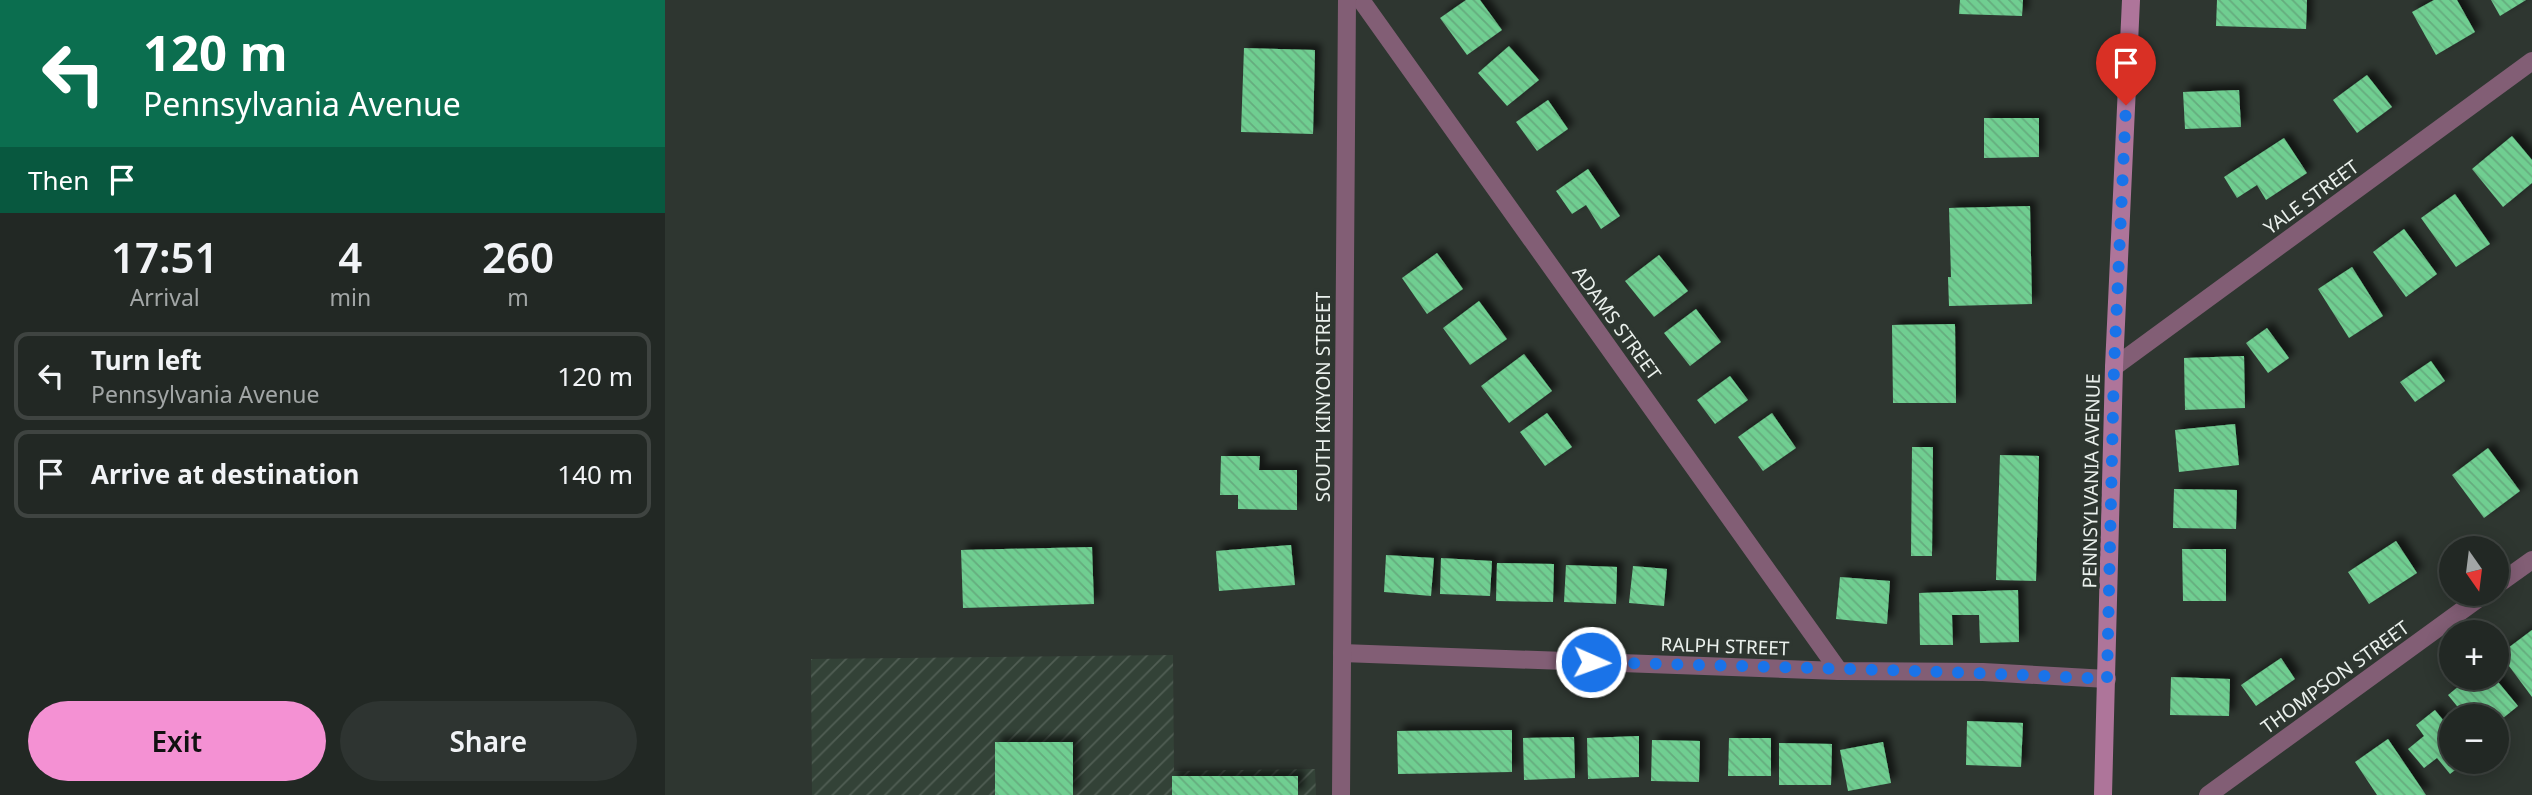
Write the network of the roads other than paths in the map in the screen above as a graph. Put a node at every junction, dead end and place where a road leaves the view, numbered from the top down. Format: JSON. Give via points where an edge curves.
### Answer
{"nodes":[{"id":1,"x":1347,"y":0,"type":"edge"},
{"id":2,"x":1361,"y":0,"type":"edge"},
{"id":3,"x":2130,"y":0,"type":"edge"},
{"id":4,"x":2532,"y":61,"type":"edge"},
{"id":5,"x":2114,"y":367,"type":"junction"},
{"id":6,"x":2532,"y":560,"type":"edge"},
{"id":7,"x":2509,"y":576,"type":"edge"},
{"id":8,"x":2468,"y":606,"type":"edge"},
{"id":9,"x":1342,"y":653,"type":"junction"},
{"id":10,"x":1839,"y":671,"type":"junction"},
{"id":11,"x":2107,"y":679,"type":"junction"},
{"id":12,"x":1341,"y":795,"type":"edge"},
{"id":13,"x":2103,"y":795,"type":"edge"},
{"id":14,"x":2209,"y":795,"type":"edge"}],
"edges":[{"from":1,"to":9,"type":"street","name":"SOUTH KINYON STREET"},
{"from":2,"to":10,"type":"street","name":"ADAMS STREET"},
{"from":3,"to":5,"type":"main road","name":"PENNSYLVANIA AVENUE"},
{"from":4,"to":5,"type":"street","name":"YALE STREET"},
{"from":5,"to":11,"type":"main road","name":"PENNSYLVANIA AVENUE"},
{"from":6,"to":7,"type":"street"},
{"from":8,"to":14,"type":"street","name":"THOMPSON STREET"},
{"from":9,"to":10,"type":"street","name":"RALPH STREET"},
{"from":9,"to":12,"type":"street","name":"SOUTH KINYON STREET"},
{"from":10,"to":11,"type":"street","name":"RALPH STREET"},
{"from":11,"to":13,"type":"main road","name":"PENNSYLVANIA AVENUE"}]}
